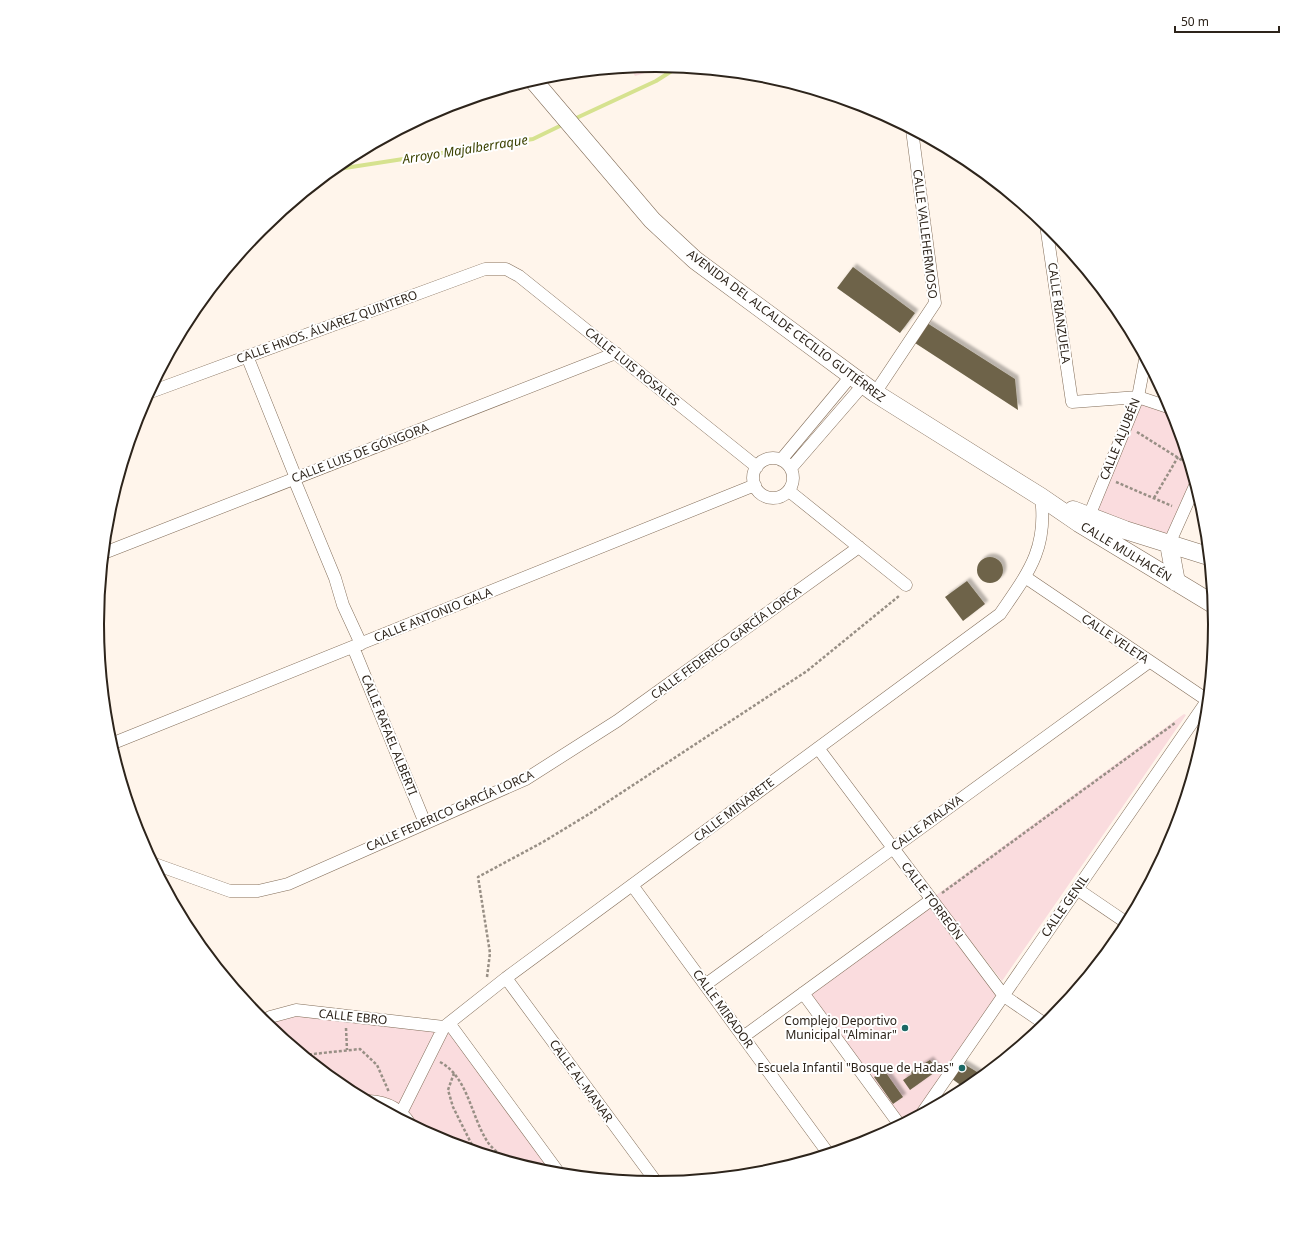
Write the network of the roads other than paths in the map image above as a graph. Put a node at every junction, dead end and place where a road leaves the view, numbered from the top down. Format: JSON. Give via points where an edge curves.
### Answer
{"nodes":[{"id":1,"x":538,"y":85,"type":"edge"},
{"id":2,"x":913,"y":136,"type":"edge"},
{"id":3,"x":1048,"y":236,"type":"edge"},
{"id":4,"x":506,"y":269,"type":"joint"},
{"id":5,"x":616,"y":353,"type":"junction"},
{"id":6,"x":247,"y":356,"type":"junction"},
{"id":7,"x":1144,"y":366,"type":"edge"},
{"id":8,"x":863,"y":385,"type":"junction"},
{"id":9,"x":156,"y":390,"type":"edge"},
{"id":10,"x":1138,"y":397,"type":"junction"},
{"id":11,"x":1162,"y":405,"type":"edge"},
{"id":12,"x":781,"y":460,"type":"junction"},
{"id":13,"x":757,"y":467,"type":"junction"},
{"id":14,"x":791,"y":468,"type":"junction"},
{"id":15,"x":295,"y":478,"type":"junction"},
{"id":16,"x":755,"y":485,"type":"junction"},
{"id":17,"x":789,"y":491,"type":"junction"},
{"id":18,"x":1192,"y":493,"type":"edge"},
{"id":19,"x":1041,"y":497,"type":"junction"},
{"id":20,"x":1089,"y":516,"type":"junction"},
{"id":21,"x":1168,"y":544,"type":"junction"},
{"id":22,"x":859,"y":547,"type":"junction"},
{"id":23,"x":108,"y":551,"type":"edge"},
{"id":24,"x":1203,"y":555,"type":"edge"},
{"id":25,"x":1025,"y":577,"type":"junction"},
{"id":26,"x":1176,"y":582,"type":"junction"},
{"id":27,"x":906,"y":585,"type":"road end"},
{"id":28,"x":1207,"y":601,"type":"edge"},
{"id":29,"x":357,"y":645,"type":"junction"},
{"id":30,"x":1149,"y":662,"type":"junction"},
{"id":31,"x":1203,"y":697,"type":"edge"},
{"id":32,"x":1201,"y":709,"type":"edge"},
{"id":33,"x":116,"y":742,"type":"edge"},
{"id":34,"x":818,"y":748,"type":"junction"},
{"id":35,"x":425,"y":823,"type":"junction"},
{"id":36,"x":892,"y":848,"type":"junction"},
{"id":37,"x":159,"y":865,"type":"edge"},
{"id":38,"x":632,"y":886,"type":"junction"},
{"id":39,"x":1077,"y":889,"type":"junction"},
{"id":40,"x":932,"y":900,"type":"junction"},
{"id":41,"x":1122,"y":919,"type":"edge"},
{"id":42,"x":506,"y":978,"type":"junction"},
{"id":43,"x":705,"y":985,"type":"junction"},
{"id":44,"x":803,"y":993,"type":"junction"},
{"id":45,"x":1004,"y":996,"type":"junction"},
{"id":46,"x":269,"y":1018,"type":"edge"},
{"id":47,"x":1039,"y":1020,"type":"edge"},
{"id":48,"x":447,"y":1025,"type":"junction"},
{"id":49,"x":743,"y":1037,"type":"junction"},
{"id":50,"x":379,"y":1102,"type":"edge"},
{"id":51,"x":929,"y":1103,"type":"edge"},
{"id":52,"x":399,"y":1111,"type":"junction"},
{"id":53,"x":401,"y":1114,"type":"edge"},
{"id":54,"x":897,"y":1121,"type":"edge"},
{"id":55,"x":825,"y":1149,"type":"edge"},
{"id":56,"x":553,"y":1166,"type":"edge"},
{"id":57,"x":652,"y":1176,"type":"edge"}],
"edges":[{"from":1,"to":8,"type":"street","name":"AVENIDA DEL ALCALDE CECILIO GUTIÉRREZ","via":[[658,225],[695,260]]},
{"from":2,"to":8,"type":"street","name":"CALLE VALLEHERMOSO","via":[[935,303]]},
{"from":3,"to":10,"type":"street","name":"CALLE RIANZUELA","via":[[1072,402]]},
{"from":4,"to":5,"type":"street","name":"CALLE LUIS ROSALES","via":[[519,276]]},
{"from":4,"to":6,"type":"street","name":"CALLE HNOS. ÁLVAREZ QUINTERO","via":[[485,269]]},
{"from":5,"to":13,"type":"street","name":"CALLE LUIS ROSALES"},
{"from":5,"to":15,"type":"street","name":"CALLE LUIS DE GÓNGORA"},
{"from":6,"to":9,"type":"street","name":"CALLE HNOS. ÁLVAREZ QUINTERO"},
{"from":6,"to":15,"type":"street","name":"CALLE RAFAEL ALBERTI"},
{"from":7,"to":10,"type":"street","name":"CALLE ALJUBÉN"},
{"from":8,"to":12,"type":"street"},
{"from":8,"to":14,"type":"street"},
{"from":8,"to":19,"type":"street","name":"AVENIDA DEL ALCALDE CECILIO GUTIÉRREZ"},
{"from":10,"to":11,"type":"street"},
{"from":10,"to":20,"type":"street","name":"CALLE ALJUBÉN"},
{"from":12,"to":13,"type":"street","via":[[768,459]]},
{"from":12,"to":14,"type":"street"},
{"from":13,"to":16,"type":"street"},
{"from":14,"to":17,"type":"street","via":[[793,480]]},
{"from":15,"to":23,"type":"street","name":"CALLE LUIS DE GÓNGORA"},
{"from":15,"to":29,"type":"street","name":"CALLE RAFAEL ALBERTI","via":[[335,578]]},
{"from":16,"to":17,"type":"street","via":[[767,497],[779,497]]},
{"from":16,"to":29,"type":"street","name":"CALLE ANTONIO GALA"},
{"from":17,"to":22,"type":"street"},
{"from":18,"to":21,"type":"street"},
{"from":19,"to":20,"type":"street"},
{"from":19,"to":25,"type":"street","name":"CALLE MINARETE","via":[[1043,533]]},
{"from":19,"to":26,"type":"street","name":"CALLE MULHACÉN"},
{"from":20,"to":21,"type":"street"},
{"from":21,"to":24,"type":"street"},
{"from":21,"to":26,"type":"street"},
{"from":22,"to":27,"type":"street"},
{"from":22,"to":35,"type":"street","name":"CALLE FEDERICO GARCÍA LORCA","via":[[617,721],[526,779]]},
{"from":25,"to":30,"type":"street","name":"CALLE VELETA"},
{"from":25,"to":34,"type":"street","name":"CALLE MINARETE","via":[[1000,614]]},
{"from":26,"to":28,"type":"street","name":"CALLE MULHACÉN"},
{"from":29,"to":33,"type":"street","name":"CALLE ANTONIO GALA"},
{"from":29,"to":35,"type":"street","name":"CALLE RAFAEL ALBERTI"},
{"from":30,"to":31,"type":"street","name":"CALLE VELETA"},
{"from":30,"to":36,"type":"street","name":"CALLE ATALAYA"},
{"from":32,"to":39,"type":"street","name":"CALLE GENIL"},
{"from":34,"to":36,"type":"street","name":"CALLE TORREÓN"},
{"from":34,"to":38,"type":"street","name":"CALLE MINARETE"},
{"from":35,"to":37,"type":"street","name":"CALLE FEDERICO GARCÍA LORCA","via":[[288,884],[258,891],[230,891]]},
{"from":36,"to":40,"type":"street","name":"CALLE TORREÓN"},
{"from":36,"to":43,"type":"street","name":"CALLE ATALAYA"},
{"from":38,"to":42,"type":"street","name":"CALLE MINARETE"},
{"from":38,"to":43,"type":"street","name":"CALLE MIRADOR"},
{"from":39,"to":41,"type":"street"},
{"from":39,"to":45,"type":"street","name":"CALLE GENIL"},
{"from":40,"to":44,"type":"street"},
{"from":40,"to":45,"type":"street","name":"CALLE TORREÓN"},
{"from":42,"to":48,"type":"street","name":"CALLE MINARETE"},
{"from":42,"to":57,"type":"street","name":"CALLE AL-MANAR"},
{"from":43,"to":49,"type":"street","name":"CALLE MIRADOR"},
{"from":44,"to":49,"type":"street"},
{"from":44,"to":54,"type":"street"},
{"from":45,"to":47,"type":"street","name":"CALLE TORREÓN"},
{"from":45,"to":51,"type":"street","name":"CALLE GENIL"},
{"from":46,"to":48,"type":"street","name":"CALLE EBRO","via":[[296,1010]]},
{"from":48,"to":52,"type":"street","name":"CALLE MINARETE"},
{"from":48,"to":56,"type":"street"},
{"from":49,"to":55,"type":"street","name":"CALLE MIRADOR"},
{"from":50,"to":52,"type":"street"},
{"from":52,"to":53,"type":"street"}]}
